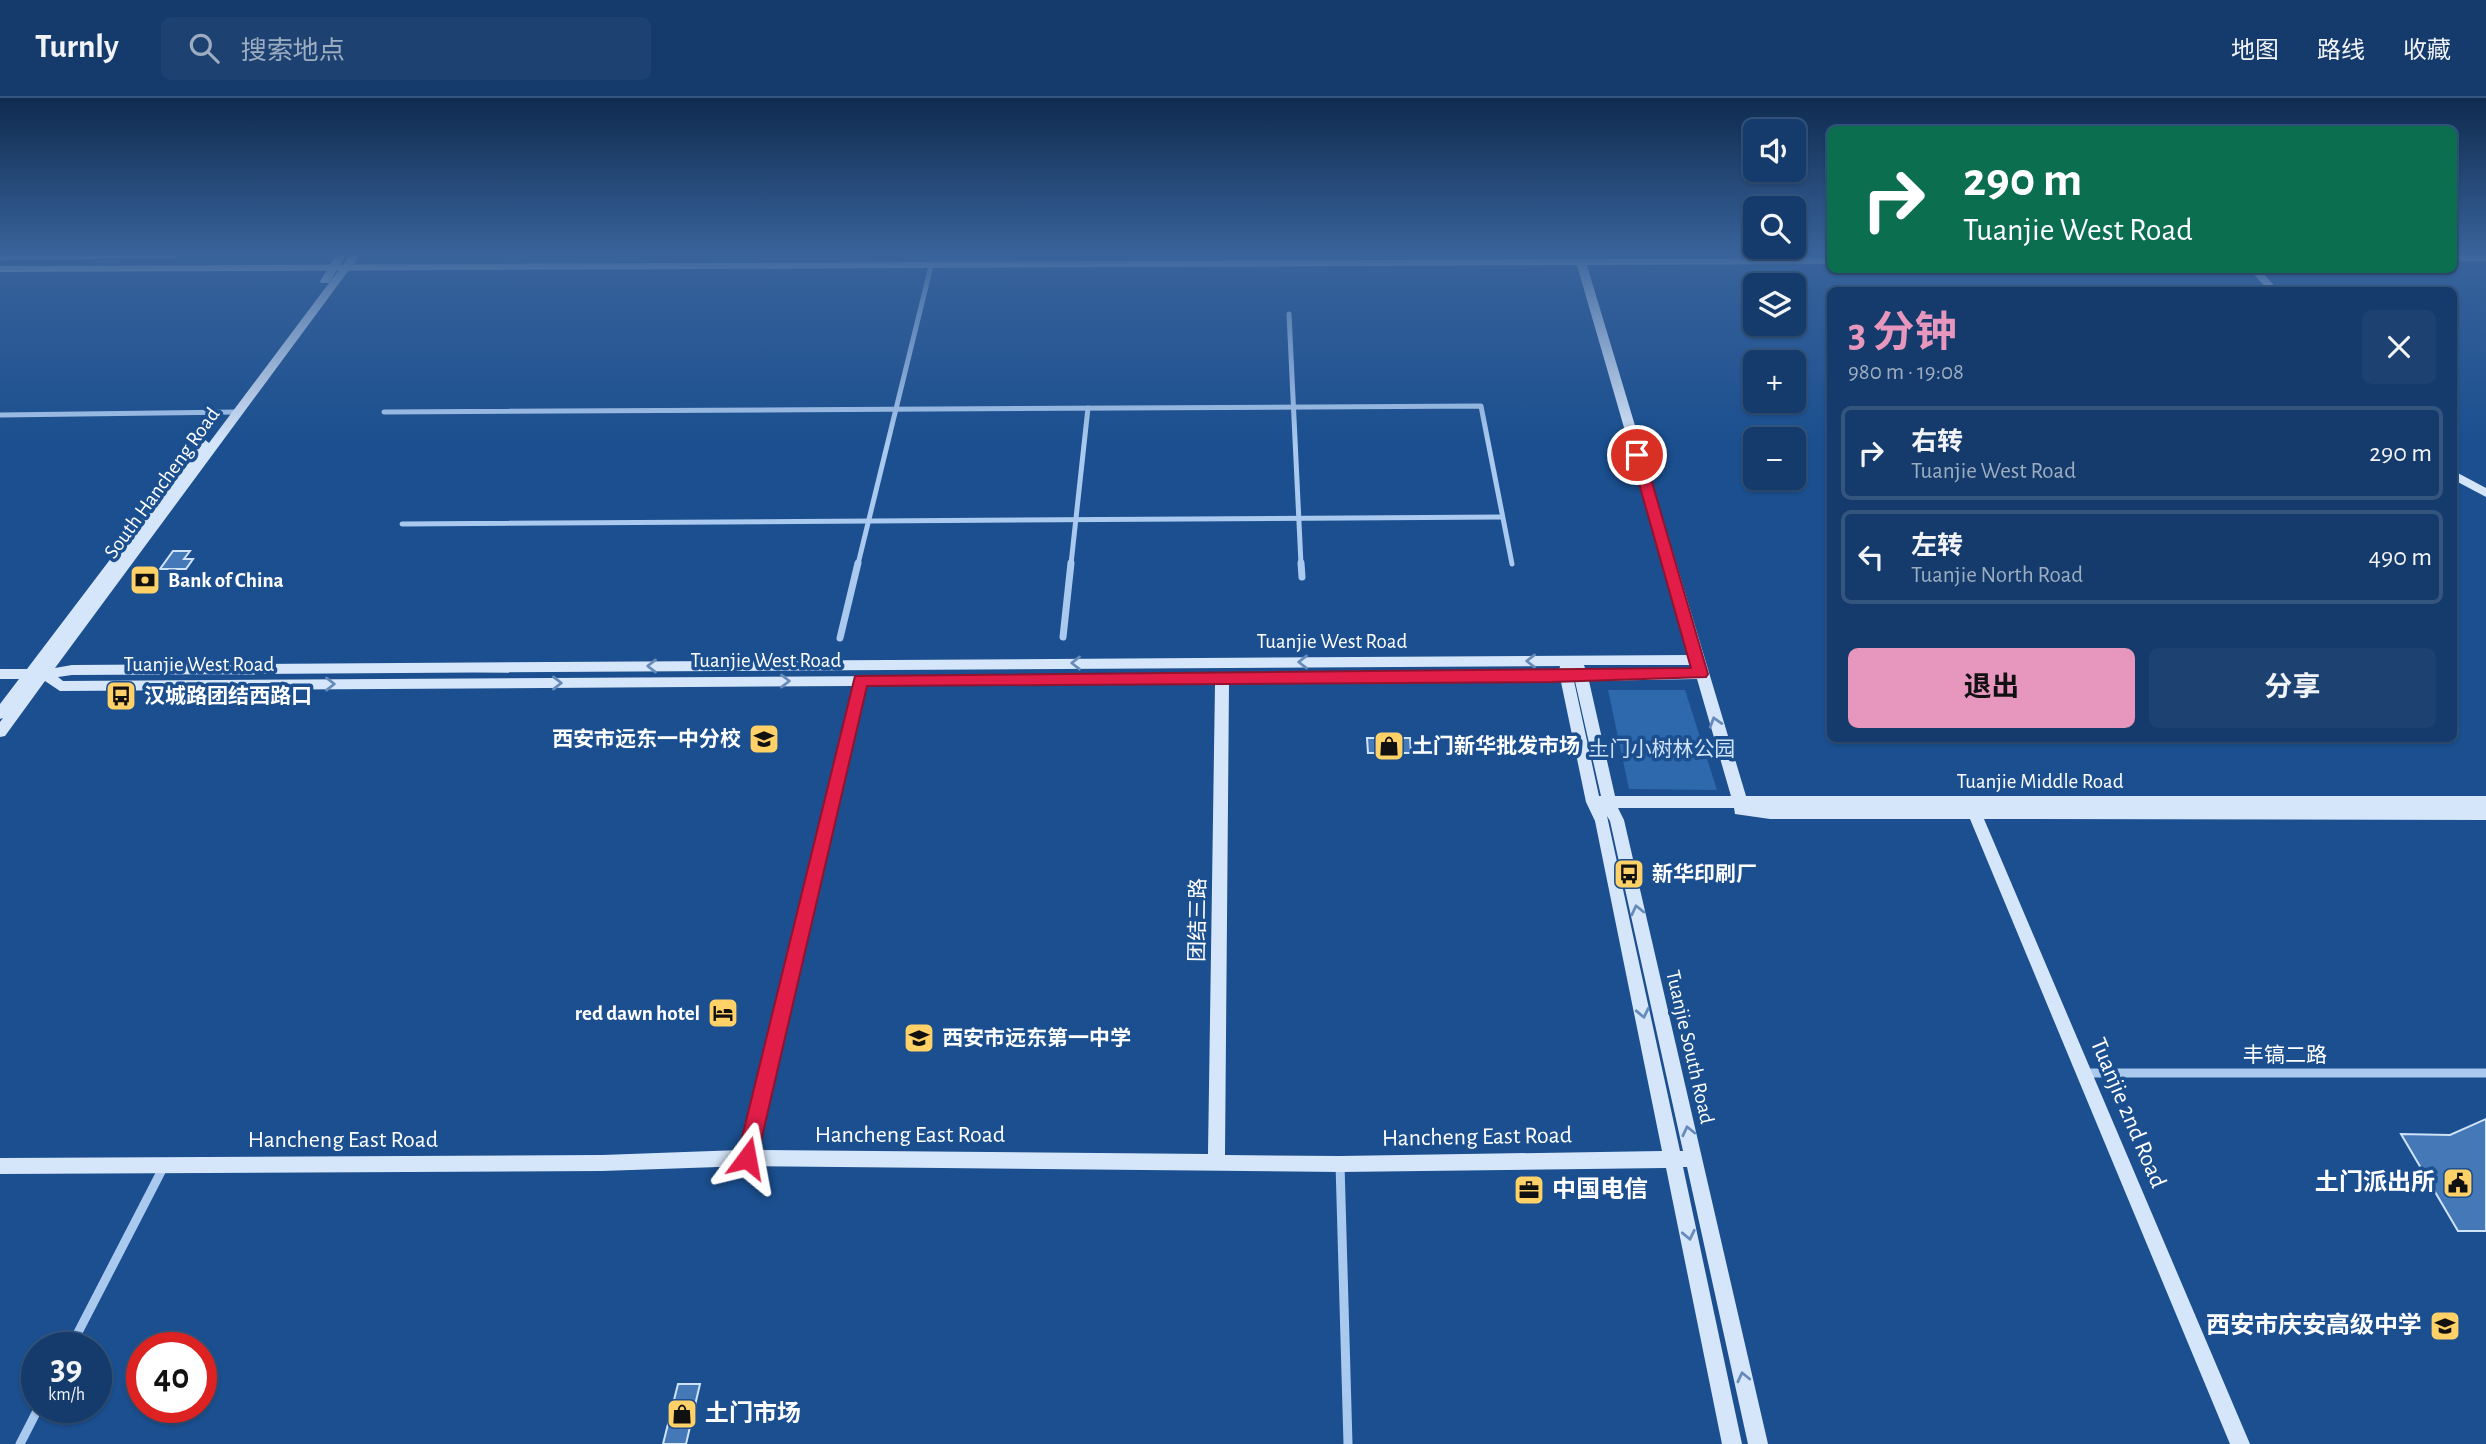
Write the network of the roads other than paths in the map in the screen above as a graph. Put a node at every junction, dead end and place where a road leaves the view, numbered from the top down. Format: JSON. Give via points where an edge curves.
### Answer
{"nodes":[{"id":1,"x":302,"y":318,"type":"edge"},
{"id":2,"x":918,"y":318,"type":"edge"},
{"id":3,"x":1289,"y":318,"type":"edge"},
{"id":4,"x":1597,"y":318,"type":"edge"},
{"id":5,"x":1294,"y":407,"type":"junction"},
{"id":6,"x":896,"y":408,"type":"junction"},
{"id":7,"x":1088,"y":408,"type":"junction"},
{"id":8,"x":232,"y":412,"type":"junction"},
{"id":9,"x":384,"y":412,"type":"dead end"},
{"id":10,"x":0,"y":415,"type":"edge"},
{"id":11,"x":2457,"y":477,"type":"edge"},
{"id":12,"x":2486,"y":493,"type":"edge"},
{"id":13,"x":1502,"y":517,"type":"junction"},
{"id":14,"x":1300,"y":518,"type":"junction"},
{"id":15,"x":1075,"y":519,"type":"junction"},
{"id":16,"x":869,"y":520,"type":"junction"},
{"id":17,"x":402,"y":524,"type":"dead end"},
{"id":18,"x":1512,"y":564,"type":"dead end"},
{"id":19,"x":1302,"y":577,"type":"dead end"},
{"id":20,"x":1063,"y":637,"type":"dead end"},
{"id":21,"x":840,"y":638,"type":"dead end"},
{"id":22,"x":1699,"y":667,"type":"junction"},
{"id":23,"x":1572,"y":668,"type":"junction"},
{"id":24,"x":0,"y":674,"type":"edge"},
{"id":25,"x":38,"y":674,"type":"junction"},
{"id":26,"x":1222,"y":678,"type":"junction"},
{"id":27,"x":861,"y":680,"type":"junction"},
{"id":28,"x":0,"y":714,"type":"edge"},
{"id":29,"x":0,"y":732,"type":"edge"},
{"id":30,"x":2486,"y":802,"type":"edge"},
{"id":31,"x":1602,"y":806,"type":"junction"},
{"id":32,"x":1741,"y":806,"type":"junction"},
{"id":33,"x":1972,"y":808,"type":"junction"},
{"id":34,"x":2486,"y":814,"type":"edge"},
{"id":35,"x":2085,"y":1073,"type":"junction"},
{"id":36,"x":2486,"y":1073,"type":"edge"},
{"id":37,"x":747,"y":1158,"type":"junction"},
{"id":38,"x":1673,"y":1159,"type":"junction"},
{"id":39,"x":1694,"y":1159,"type":"junction"},
{"id":40,"x":1216,"y":1163,"type":"junction"},
{"id":41,"x":1339,"y":1164,"type":"junction"},
{"id":42,"x":164,"y":1165,"type":"junction"},
{"id":43,"x":0,"y":1166,"type":"edge"},
{"id":44,"x":78,"y":1332,"type":"edge"},
{"id":45,"x":31,"y":1423,"type":"edge"},
{"id":46,"x":20,"y":1444,"type":"edge"},
{"id":47,"x":1348,"y":1444,"type":"edge"},
{"id":48,"x":1732,"y":1444,"type":"edge"},
{"id":49,"x":1758,"y":1444,"type":"edge"},
{"id":50,"x":2240,"y":1444,"type":"edge"}],
"edges":[{"from":1,"to":8,"type":"street","name":"South Hancheng Road"},
{"from":2,"to":6,"type":"street"},
{"from":3,"to":5,"type":"street"},
{"from":4,"to":22,"type":"street"},
{"from":5,"to":7,"type":"street"},
{"from":5,"to":13,"type":"street","via":[[1481,406]]},
{"from":5,"to":14,"type":"street"},
{"from":6,"to":7,"type":"street"},
{"from":6,"to":9,"type":"street"},
{"from":6,"to":16,"type":"street"},
{"from":7,"to":15,"type":"street"},
{"from":8,"to":10,"type":"street"},
{"from":8,"to":25,"type":"street","name":"South Hancheng Road"},
{"from":11,"to":12,"type":"street"},
{"from":13,"to":14,"type":"street"},
{"from":13,"to":18,"type":"street"},
{"from":14,"to":15,"type":"street"},
{"from":14,"to":19,"type":"street"},
{"from":15,"to":16,"type":"street"},
{"from":15,"to":20,"type":"street"},
{"from":16,"to":17,"type":"street"},
{"from":16,"to":21,"type":"street"},
{"from":22,"to":23,"type":"street","name":"Tuanjie West Road"},
{"from":32,"to":22,"type":"street","one_way":true},
{"from":23,"to":25,"type":"street","name":"Tuanjie West Road","one_way":true,"via":[[72,670]]},
{"from":23,"to":26,"type":"street","name":"Tuanjie West Road"},
{"from":23,"to":31,"type":"street","name":"Tuanjie South Road"},
{"from":24,"to":25,"type":"street","name":"Tuanjie West Road"},
{"from":25,"to":27,"type":"street","name":"Tuanjie West Road","one_way":true,"via":[[60,686]]},
{"from":25,"to":28,"type":"street","name":"South Hancheng Road"},
{"from":25,"to":29,"type":"street","name":"South Hancheng Road"},
{"from":26,"to":27,"type":"street","name":"Tuanjie West Road"},
{"from":26,"to":40,"type":"street","name":"团结三路"},
{"from":27,"to":37,"type":"street"},
{"from":30,"to":33,"type":"street","name":"Tuanjie Middle Road"},
{"from":31,"to":32,"type":"street","name":"Tuanjie Middle Road"},
{"from":31,"to":38,"type":"street","name":"Tuanjie South Road","one_way":true},
{"from":39,"to":31,"type":"street","name":"Tuanjie South Road","one_way":true,"via":[[1617,820]]},
{"from":32,"to":33,"type":"street","name":"Tuanjie Middle Road","via":[[1770,813]]},
{"from":33,"to":34,"type":"street","name":"Tuanjie Middle Road"},
{"from":33,"to":35,"type":"street","name":"Tuanjie 2nd Road"},
{"from":35,"to":36,"type":"street","name":"丰镐二路"},
{"from":35,"to":50,"type":"street","name":"Tuanjie 2nd Road"},
{"from":37,"to":40,"type":"street","name":"Hancheng East Road"},
{"from":37,"to":42,"type":"street","name":"Hancheng East Road"},
{"from":38,"to":39,"type":"street","name":"Hancheng East Road"},
{"from":38,"to":41,"type":"street","name":"Hancheng East Road"},
{"from":38,"to":48,"type":"street","name":"Tuanjie South Road","one_way":true},
{"from":49,"to":39,"type":"street","name":"Tuanjie South Road","one_way":true},
{"from":40,"to":41,"type":"street","name":"Hancheng East Road"},
{"from":41,"to":47,"type":"street"},
{"from":42,"to":43,"type":"street","name":"Hancheng East Road"},
{"from":42,"to":44,"type":"street"},
{"from":45,"to":46,"type":"street"}]}
